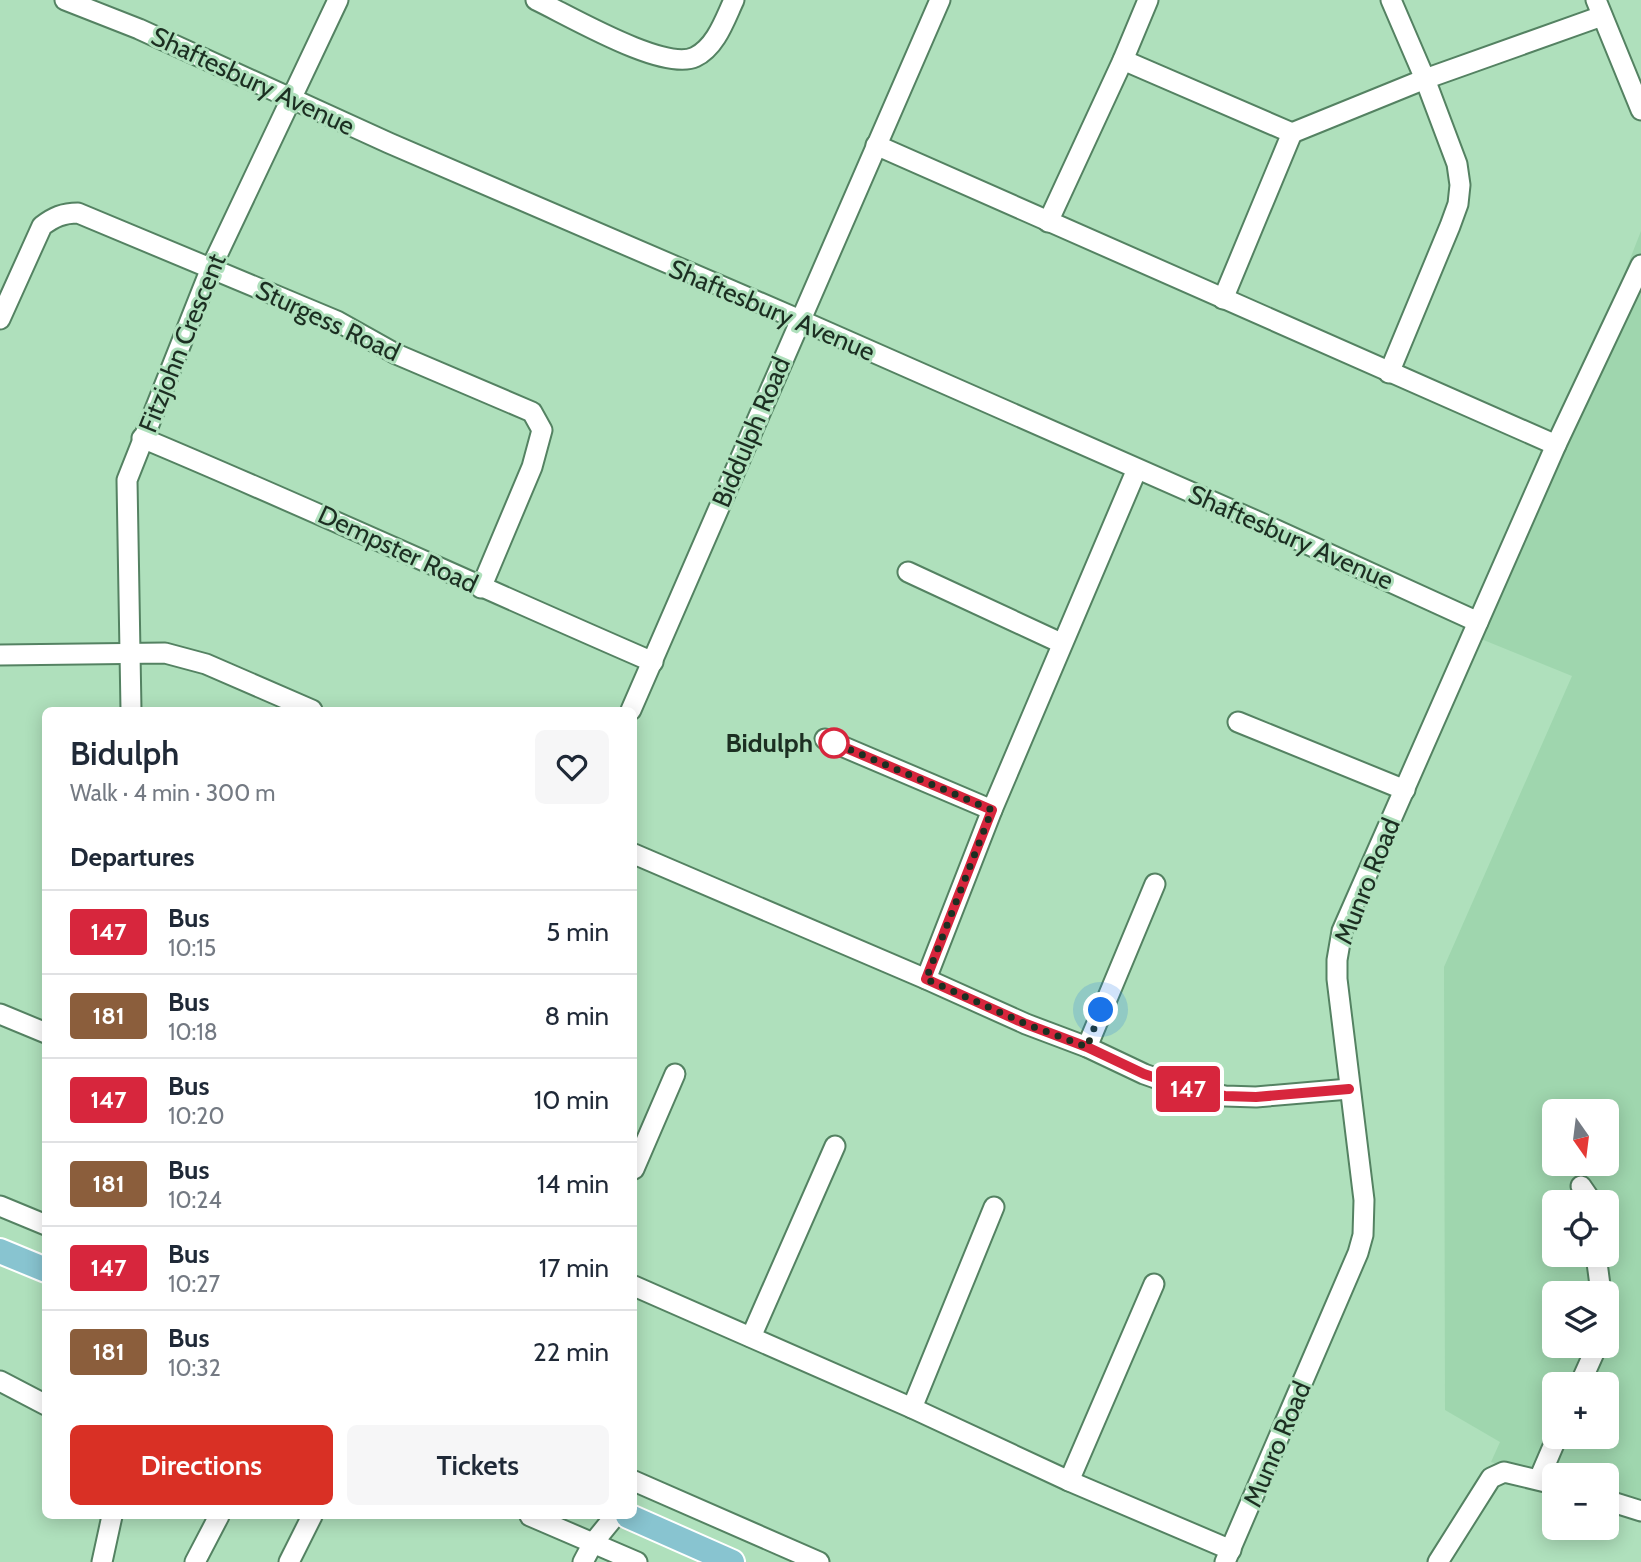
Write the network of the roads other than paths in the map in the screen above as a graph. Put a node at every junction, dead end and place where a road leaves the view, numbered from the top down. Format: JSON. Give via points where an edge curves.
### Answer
{"nodes":[{"id":1,"x":65,"y":0,"type":"edge"},
{"id":2,"x":338,"y":0,"type":"edge"},
{"id":3,"x":536,"y":0,"type":"edge"},
{"id":4,"x":734,"y":0,"type":"edge"},
{"id":5,"x":940,"y":0,"type":"edge"},
{"id":6,"x":1148,"y":0,"type":"edge"},
{"id":7,"x":1391,"y":0,"type":"edge"},
{"id":8,"x":1599,"y":8,"type":"edge"},
{"id":9,"x":1123,"y":60,"type":"junction"},
{"id":10,"x":1425,"y":79,"type":"junction"},
{"id":11,"x":292,"y":100,"type":"junction"},
{"id":12,"x":1641,"y":110,"type":"edge"},
{"id":13,"x":1292,"y":133,"type":"junction"},
{"id":14,"x":876,"y":145,"type":"junction"},
{"id":15,"x":1048,"y":222,"type":"junction"},
{"id":16,"x":1641,"y":265,"type":"edge"},
{"id":17,"x":211,"y":268,"type":"junction"},
{"id":18,"x":1223,"y":299,"type":"junction"},
{"id":19,"x":0,"y":319,"type":"edge"},
{"id":20,"x":800,"y":320,"type":"junction"},
{"id":21,"x":1389,"y":373,"type":"junction"},
{"id":22,"x":142,"y":438,"type":"junction"},
{"id":23,"x":1556,"y":445,"type":"junction"},
{"id":24,"x":1137,"y":469,"type":"junction"},
{"id":25,"x":908,"y":572,"type":"dead end"},
{"id":26,"x":481,"y":588,"type":"junction"},
{"id":27,"x":1478,"y":622,"type":"junction"},
{"id":28,"x":1061,"y":643,"type":"junction"},
{"id":29,"x":131,"y":652,"type":"junction"},
{"id":30,"x":0,"y":655,"type":"edge"},
{"id":31,"x":653,"y":662,"type":"junction"},
{"id":32,"x":131,"y":707,"type":"edge"},
{"id":33,"x":305,"y":707,"type":"edge"},
{"id":34,"x":632,"y":707,"type":"edge"},
{"id":35,"x":1238,"y":722,"type":"dead end"},
{"id":36,"x":825,"y":739,"type":"dead end"},
{"id":37,"x":1405,"y":790,"type":"junction"},
{"id":38,"x":992,"y":810,"type":"junction"},
{"id":39,"x":637,"y":855,"type":"edge"},
{"id":40,"x":1155,"y":884,"type":"dead end"},
{"id":41,"x":926,"y":979,"type":"junction"},
{"id":42,"x":0,"y":1014,"type":"edge"},
{"id":43,"x":42,"y":1031,"type":"edge"},
{"id":44,"x":1087,"y":1047,"type":"junction"},
{"id":45,"x":675,"y":1074,"type":"dead end"},
{"id":46,"x":1349,"y":1089,"type":"junction"},
{"id":47,"x":835,"y":1146,"type":"dead end"},
{"id":48,"x":637,"y":1162,"type":"edge"},
{"id":49,"x":0,"y":1206,"type":"edge"},
{"id":50,"x":994,"y":1207,"type":"dead end"},
{"id":51,"x":42,"y":1223,"type":"edge"},
{"id":52,"x":0,"y":1251,"type":"edge"},
{"id":53,"x":42,"y":1268,"type":"edge"},
{"id":54,"x":1154,"y":1284,"type":"dead end"},
{"id":55,"x":637,"y":1287,"type":"edge"},
{"id":56,"x":751,"y":1336,"type":"junction"},
{"id":57,"x":0,"y":1381,"type":"edge"},
{"id":58,"x":42,"y":1403,"type":"edge"},
{"id":59,"x":912,"y":1408,"type":"junction"},
{"id":60,"x":1069,"y":1481,"type":"junction"},
{"id":61,"x":1542,"y":1481,"type":"edge"},
{"id":62,"x":637,"y":1482,"type":"edge"},
{"id":63,"x":1619,"y":1504,"type":"edge"},
{"id":64,"x":1641,"y":1511,"type":"edge"},
{"id":65,"x":111,"y":1519,"type":"edge"},
{"id":66,"x":217,"y":1519,"type":"edge"},
{"id":67,"x":310,"y":1519,"type":"edge"},
{"id":68,"x":537,"y":1519,"type":"edge"},
{"id":69,"x":613,"y":1519,"type":"edge"},
{"id":70,"x":635,"y":1519,"type":"edge"},
{"id":71,"x":593,"y":1543,"type":"junction"},
{"id":72,"x":1228,"y":1556,"type":"edge"},
{"id":73,"x":102,"y":1562,"type":"edge"},
{"id":74,"x":195,"y":1562,"type":"edge"},
{"id":75,"x":289,"y":1562,"type":"edge"},
{"id":76,"x":583,"y":1562,"type":"edge"},
{"id":77,"x":637,"y":1562,"type":"edge"},
{"id":78,"x":732,"y":1562,"type":"edge"},
{"id":79,"x":819,"y":1562,"type":"edge"},
{"id":80,"x":1438,"y":1562,"type":"edge"}],
"edges":[{"from":1,"to":11,"type":"street","name":"Shaftesbury Avenue"},
{"from":2,"to":11,"type":"street","name":"Fitzjohn Crescent"},
{"from":3,"to":4,"type":"street","via":[[638,49],[680,60],[705,50]]},
{"from":5,"to":14,"type":"street","name":"Biddulph Road"},
{"from":6,"to":9,"type":"street"},
{"from":7,"to":10,"type":"street"},
{"from":8,"to":10,"type":"street"},
{"from":8,"to":12,"type":"street"},
{"from":9,"to":13,"type":"street"},
{"from":9,"to":15,"type":"street"},
{"from":10,"to":13,"type":"street"},
{"from":10,"to":21,"type":"street","via":[[1457,164],[1458,204]]},
{"from":11,"to":17,"type":"street","name":"Fitzjohn Crescent"},
{"from":11,"to":20,"type":"street","name":"Shaftesbury Avenue"},
{"from":13,"to":18,"type":"street"},
{"from":14,"to":15,"type":"street"},
{"from":14,"to":20,"type":"street","name":"Biddulph Road"},
{"from":15,"to":18,"type":"street"},
{"from":16,"to":23,"type":"street","name":"Munro Road"},
{"from":17,"to":19,"type":"street","name":"Sturgess Road","via":[[78,213],[66,213],[42,226]]},
{"from":17,"to":22,"type":"street","name":"Fitzjohn Crescent"},
{"from":17,"to":26,"type":"street","name":"Sturgess Road","via":[[532,412],[542,429],[532,467]]},
{"from":18,"to":21,"type":"street"},
{"from":20,"to":24,"type":"street","name":"Shaftesbury Avenue"},
{"from":20,"to":31,"type":"street","name":"Biddulph Road"},
{"from":21,"to":23,"type":"street"},
{"from":22,"to":26,"type":"street","name":"Dempster Road","via":[[294,501]]},
{"from":22,"to":29,"type":"street","name":"Fitzjohn Crescent","via":[[127,481]]},
{"from":23,"to":27,"type":"street","name":"Munro Road"},
{"from":24,"to":27,"type":"street","name":"Shaftesbury Avenue"},
{"from":24,"to":28,"type":"street"},
{"from":25,"to":28,"type":"street"},
{"from":26,"to":31,"type":"street","name":"Dempster Road"},
{"from":27,"to":37,"type":"street","name":"Munro Road"},
{"from":28,"to":38,"type":"street"},
{"from":29,"to":30,"type":"street"},
{"from":29,"to":32,"type":"street","name":"Fitzjohn Crescent"},
{"from":29,"to":33,"type":"street","via":[[165,653],[206,664]]},
{"from":31,"to":34,"type":"street","name":"Biddulph Road"},
{"from":35,"to":37,"type":"street"},
{"from":36,"to":38,"type":"street"},
{"from":37,"to":46,"type":"street","name":"Munro Road","via":[[1347,916],[1339,947],[1339,998]]},
{"from":38,"to":41,"type":"street"},
{"from":39,"to":41,"type":"street"},
{"from":40,"to":44,"type":"street"},
{"from":41,"to":44,"type":"street"},
{"from":42,"to":43,"type":"street"},
{"from":44,"to":46,"type":"street","via":[[1161,1081],[1225,1096]]},
{"from":45,"to":48,"type":"street"},
{"from":46,"to":72,"type":"street","name":"Munro Road","via":[[1364,1200],[1363,1235]]},
{"from":47,"to":56,"type":"street"},
{"from":49,"to":51,"type":"street"},
{"from":50,"to":59,"type":"street"},
{"from":52,"to":53,"type":"main road"},
{"from":54,"to":60,"type":"street"},
{"from":55,"to":56,"type":"street"},
{"from":56,"to":59,"type":"street"},
{"from":57,"to":58,"type":"street"},
{"from":59,"to":60,"type":"street"},
{"from":60,"to":72,"type":"street"},
{"from":61,"to":80,"type":"street","via":[[1504,1472],[1491,1478]]},
{"from":62,"to":79,"type":"street"},
{"from":63,"to":64,"type":"street"},
{"from":65,"to":73,"type":"street"},
{"from":66,"to":74,"type":"street"},
{"from":67,"to":75,"type":"street"},
{"from":68,"to":71,"type":"street"},
{"from":69,"to":71,"type":"street"},
{"from":70,"to":78,"type":"main road"},
{"from":71,"to":76,"type":"street"},
{"from":71,"to":77,"type":"street"}]}
